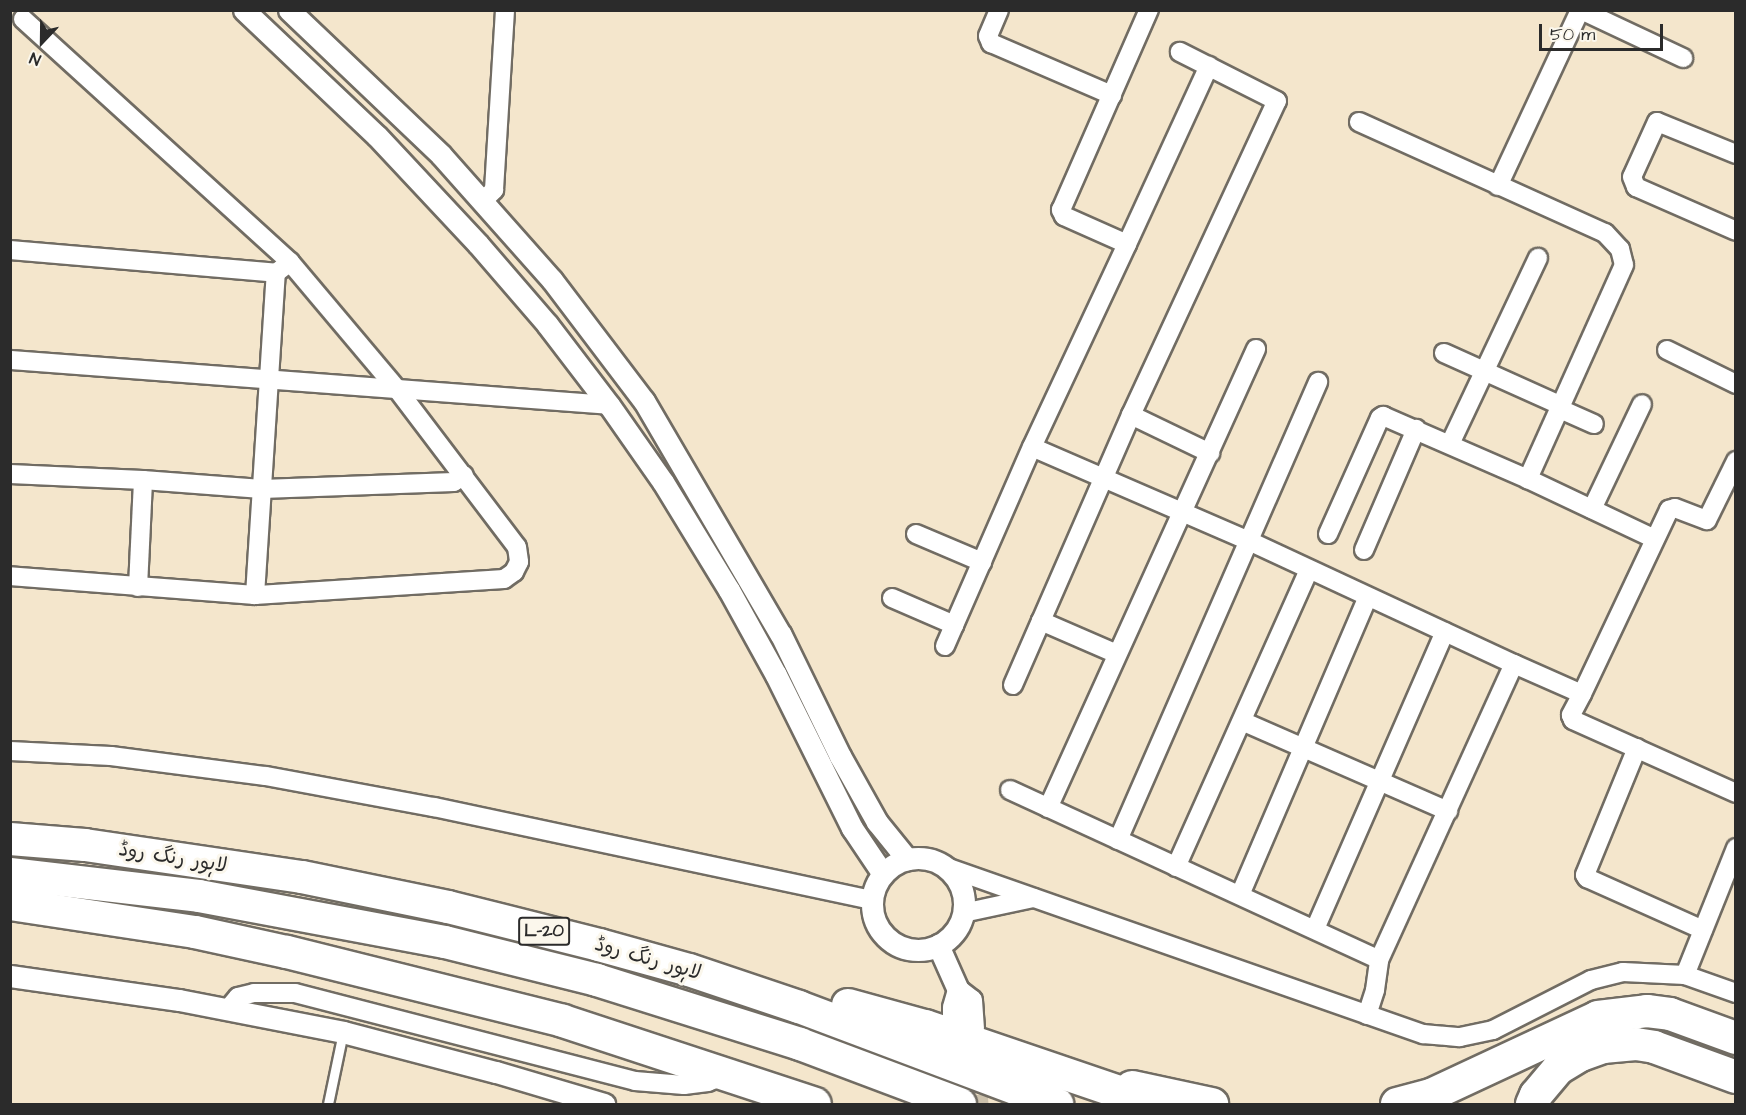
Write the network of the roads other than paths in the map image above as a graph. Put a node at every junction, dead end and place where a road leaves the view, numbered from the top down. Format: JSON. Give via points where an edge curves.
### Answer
{"nodes":[{"id":1,"x":244,"y":10,"type":"edge"},
{"id":2,"x":289,"y":10,"type":"edge"},
{"id":3,"x":505,"y":10,"type":"edge"},
{"id":4,"x":999,"y":10,"type":"edge"},
{"id":5,"x":1149,"y":10,"type":"edge"},
{"id":6,"x":1581,"y":10,"type":"edge"},
{"id":7,"x":23,"y":19,"type":"dead end"},
{"id":8,"x":1180,"y":52,"type":"dead end"},
{"id":9,"x":1683,"y":58,"type":"dead end"},
{"id":10,"x":1209,"y":66,"type":"junction"},
{"id":11,"x":1112,"y":95,"type":"junction"},
{"id":12,"x":398,"y":114,"type":"junction"},
{"id":13,"x":1359,"y":122,"type":"dead end"},
{"id":14,"x":377,"y":136,"type":"junction"},
{"id":15,"x":1736,"y":154,"type":"edge"},
{"id":16,"x":1498,"y":186,"type":"junction"},
{"id":17,"x":483,"y":201,"type":"junction"},
{"id":18,"x":1736,"y":231,"type":"edge"},
{"id":19,"x":1126,"y":244,"type":"junction"},
{"id":20,"x":10,"y":250,"type":"edge"},
{"id":21,"x":1538,"y":258,"type":"dead end"},
{"id":22,"x":283,"y":267,"type":"junction"},
{"id":23,"x":1256,"y":350,"type":"dead end"},
{"id":24,"x":1667,"y":350,"type":"dead end"},
{"id":25,"x":1444,"y":353,"type":"dead end"},
{"id":26,"x":10,"y":360,"type":"edge"},
{"id":27,"x":1485,"y":370,"type":"junction"},
{"id":28,"x":270,"y":381,"type":"junction"},
{"id":29,"x":1318,"y":382,"type":"dead end"},
{"id":30,"x":1736,"y":384,"type":"edge"},
{"id":31,"x":397,"y":388,"type":"junction"},
{"id":32,"x":1642,"y":404,"type":"dead end"},
{"id":33,"x":609,"y":405,"type":"junction"},
{"id":34,"x":1561,"y":408,"type":"junction"},
{"id":35,"x":1131,"y":415,"type":"junction"},
{"id":36,"x":1594,"y":424,"type":"dead end"},
{"id":37,"x":1416,"y":429,"type":"junction"},
{"id":38,"x":1450,"y":444,"type":"junction"},
{"id":39,"x":1032,"y":447,"type":"junction"},
{"id":40,"x":1210,"y":453,"type":"junction"},
{"id":41,"x":1736,"y":461,"type":"edge"},
{"id":42,"x":10,"y":474,"type":"edge"},
{"id":43,"x":464,"y":475,"type":"junction"},
{"id":44,"x":1104,"y":476,"type":"junction"},
{"id":45,"x":1528,"y":479,"type":"junction"},
{"id":46,"x":142,"y":480,"type":"junction"},
{"id":47,"x":262,"y":489,"type":"junction"},
{"id":48,"x":1592,"y":509,"type":"junction"},
{"id":49,"x":1184,"y":513,"type":"junction"},
{"id":50,"x":916,"y":534,"type":"dead end"},
{"id":51,"x":1328,"y":534,"type":"dead end"},
{"id":52,"x":1655,"y":538,"type":"junction"},
{"id":53,"x":1249,"y":542,"type":"junction"},
{"id":54,"x":1364,"y":550,"type":"dead end"},
{"id":55,"x":982,"y":562,"type":"junction"},
{"id":56,"x":1309,"y":570,"type":"junction"},
{"id":57,"x":10,"y":576,"type":"edge"},
{"id":58,"x":138,"y":587,"type":"junction"},
{"id":59,"x":255,"y":595,"type":"junction"},
{"id":60,"x":1368,"y":597,"type":"junction"},
{"id":61,"x":892,"y":598,"type":"dead end"},
{"id":62,"x":1041,"y":621,"type":"junction"},
{"id":63,"x":954,"y":625,"type":"junction"},
{"id":64,"x":1445,"y":632,"type":"junction"},
{"id":65,"x":945,"y":646,"type":"dead end"},
{"id":66,"x":1117,"y":654,"type":"junction"},
{"id":67,"x":1514,"y":664,"type":"junction"},
{"id":68,"x":1013,"y":685,"type":"dead end"},
{"id":69,"x":1582,"y":694,"type":"junction"},
{"id":70,"x":1242,"y":721,"type":"junction"},
{"id":71,"x":1303,"y":747,"type":"junction"},
{"id":72,"x":1637,"y":748,"type":"junction"},
{"id":73,"x":10,"y":751,"type":"edge"},
{"id":74,"x":1379,"y":782,"type":"junction"},
{"id":75,"x":1010,"y":790,"type":"dead end"},
{"id":76,"x":1736,"y":793,"type":"edge"},
{"id":77,"x":1048,"y":808,"type":"junction"},
{"id":78,"x":1448,"y":812,"type":"junction"},
{"id":79,"x":10,"y":839,"type":"edge"},
{"id":80,"x":1118,"y":840,"type":"junction"},
{"id":81,"x":1736,"y":848,"type":"edge"},
{"id":82,"x":907,"y":859,"type":"junction"},
{"id":83,"x":943,"y":866,"type":"junction"},
{"id":84,"x":1176,"y":867,"type":"junction"},
{"id":85,"x":10,"y":874,"type":"edge"},
{"id":86,"x":883,"y":874,"type":"junction"},
{"id":87,"x":1240,"y":895,"type":"junction"},
{"id":88,"x":1038,"y":898,"type":"junction"},
{"id":89,"x":872,"y":900,"type":"junction"},
{"id":90,"x":10,"y":904,"type":"edge"},
{"id":91,"x":963,"y":913,"type":"junction"},
{"id":92,"x":1315,"y":929,"type":"junction"},
{"id":93,"x":1703,"y":930,"type":"junction"},
{"id":94,"x":938,"y":945,"type":"junction"},
{"id":95,"x":1379,"y":960,"type":"junction"},
{"id":96,"x":689,"y":970,"type":"junction"},
{"id":97,"x":1685,"y":975,"type":"junction"},
{"id":98,"x":10,"y":976,"type":"edge"},
{"id":99,"x":958,"y":990,"type":"junction"},
{"id":100,"x":1736,"y":993,"type":"edge"},
{"id":101,"x":227,"y":1010,"type":"junction"},
{"id":102,"x":1367,"y":1015,"type":"junction"},
{"id":103,"x":952,"y":1024,"type":"dead end"},
{"id":104,"x":973,"y":1028,"type":"dead end"},
{"id":105,"x":343,"y":1032,"type":"junction"},
{"id":106,"x":1736,"y":1038,"type":"edge"},
{"id":107,"x":1049,"y":1070,"type":"junction"},
{"id":108,"x":728,"y":1074,"type":"junction"},
{"id":109,"x":1736,"y":1077,"type":"edge"},
{"id":110,"x":328,"y":1104,"type":"edge"},
{"id":111,"x":604,"y":1104,"type":"edge"},
{"id":112,"x":815,"y":1104,"type":"edge"},
{"id":113,"x":960,"y":1104,"type":"edge"},
{"id":114,"x":1057,"y":1104,"type":"edge"},
{"id":115,"x":1154,"y":1104,"type":"edge"},
{"id":116,"x":1212,"y":1104,"type":"edge"},
{"id":117,"x":1397,"y":1104,"type":"edge"},
{"id":118,"x":1532,"y":1104,"type":"edge"}],
"edges":[{"from":1,"to":14,"type":"street"},
{"from":2,"to":12,"type":"street"},
{"from":3,"to":17,"type":"street","via":[[494,190]]},
{"from":4,"to":11,"type":"street","via":[[988,36],[991,43]]},
{"from":5,"to":11,"type":"street"},
{"from":6,"to":9,"type":"street"},
{"from":6,"to":16,"type":"street"},
{"from":7,"to":22,"type":"street"},
{"from":8,"to":10,"type":"street"},
{"from":10,"to":19,"type":"street"},
{"from":10,"to":35,"type":"street","via":[[1277,101]]},
{"from":11,"to":19,"type":"street","via":[[1061,210],[1064,216]]},
{"from":12,"to":14,"type":"street"},
{"from":12,"to":17,"type":"street"},
{"from":13,"to":16,"type":"street"},
{"from":14,"to":33,"type":"street","via":[[478,243]]},
{"from":15,"to":18,"type":"street","via":[[1656,122],[1632,177],[1636,187]]},
{"from":16,"to":34,"type":"street","via":[[1605,233],[1620,249],[1624,265]]},
{"from":17,"to":82,"type":"street","via":[[552,280],[644,401],[781,635],[877,822]]},
{"from":19,"to":39,"type":"street"},
{"from":20,"to":22,"type":"street"},
{"from":21,"to":27,"type":"street"},
{"from":22,"to":28,"type":"street"},
{"from":22,"to":31,"type":"street"},
{"from":23,"to":40,"type":"street"},
{"from":24,"to":30,"type":"street"},
{"from":25,"to":27,"type":"street"},
{"from":26,"to":28,"type":"street"},
{"from":27,"to":34,"type":"street"},
{"from":27,"to":38,"type":"street"},
{"from":28,"to":31,"type":"street"},
{"from":28,"to":47,"type":"street"},
{"from":29,"to":53,"type":"street"},
{"from":31,"to":33,"type":"street"},
{"from":31,"to":43,"type":"street"},
{"from":32,"to":48,"type":"street"},
{"from":33,"to":86,"type":"street","via":[[663,482],[729,590],[852,828]]},
{"from":34,"to":36,"type":"street"},
{"from":34,"to":45,"type":"street"},
{"from":35,"to":40,"type":"street"},
{"from":35,"to":44,"type":"street"},
{"from":37,"to":38,"type":"street"},
{"from":37,"to":51,"type":"street","via":[[1381,416]]},
{"from":37,"to":54,"type":"street"},
{"from":38,"to":45,"type":"street"},
{"from":39,"to":44,"type":"street"},
{"from":39,"to":55,"type":"street"},
{"from":40,"to":49,"type":"street"},
{"from":41,"to":52,"type":"street","via":[[1707,520],[1672,508]]},
{"from":42,"to":46,"type":"street"},
{"from":43,"to":47,"type":"street","via":[[454,482]]},
{"from":43,"to":59,"type":"street","via":[[517,547],[519,562],[504,579]]},
{"from":44,"to":49,"type":"street"},
{"from":44,"to":62,"type":"street"},
{"from":45,"to":48,"type":"street"},
{"from":46,"to":47,"type":"street"},
{"from":46,"to":58,"type":"street"},
{"from":47,"to":59,"type":"street"},
{"from":48,"to":52,"type":"street"},
{"from":49,"to":53,"type":"street"},
{"from":49,"to":66,"type":"street"},
{"from":50,"to":55,"type":"street"},
{"from":52,"to":69,"type":"street"},
{"from":53,"to":56,"type":"street"},
{"from":53,"to":80,"type":"street"},
{"from":55,"to":63,"type":"street"},
{"from":56,"to":60,"type":"street"},
{"from":56,"to":70,"type":"street"},
{"from":57,"to":58,"type":"street"},
{"from":58,"to":59,"type":"street"},
{"from":60,"to":64,"type":"street"},
{"from":60,"to":71,"type":"street"},
{"from":61,"to":63,"type":"street"},
{"from":62,"to":66,"type":"street"},
{"from":62,"to":68,"type":"street"},
{"from":63,"to":65,"type":"street"},
{"from":64,"to":67,"type":"street"},
{"from":64,"to":74,"type":"street"},
{"from":66,"to":77,"type":"street"},
{"from":67,"to":69,"type":"street"},
{"from":67,"to":78,"type":"street"},
{"from":69,"to":72,"type":"street","via":[[1571,718]]},
{"from":70,"to":71,"type":"street"},
{"from":70,"to":84,"type":"street"},
{"from":71,"to":74,"type":"street"},
{"from":71,"to":87,"type":"street"},
{"from":72,"to":76,"type":"street"},
{"from":72,"to":93,"type":"street","via":[[1585,875]]},
{"from":73,"to":89,"type":"street","via":[[111,756],[266,776],[434,807]]},
{"from":74,"to":78,"type":"street"},
{"from":74,"to":92,"type":"street"},
{"from":75,"to":77,"type":"street"},
{"from":77,"to":80,"type":"street"},
{"from":78,"to":95,"type":"street"},
{"from":79,"to":96,"type":"highway","name":"لاہور رنگ روڈ","number":"L-20","via":[[85,845],[302,877],[448,907]]},
{"from":80,"to":84,"type":"street"},
{"from":81,"to":93,"type":"street"},
{"from":82,"to":83,"type":"street","via":[[921,858]]},
{"from":82,"to":86,"type":"street"},
{"from":83,"to":88,"type":"street"},
{"from":83,"to":91,"type":"street","via":[[960,886]]},
{"from":84,"to":87,"type":"street"},
{"from":85,"to":113,"type":"highway","name":"لاہور رنگ روڈ","number":"L-20","via":[[199,896],[466,947],[597,980],[800,1044]]},
{"from":86,"to":89,"type":"street"},
{"from":87,"to":92,"type":"street"},
{"from":88,"to":91,"type":"street"},
{"from":88,"to":102,"type":"street"},
{"from":89,"to":94,"type":"street","via":[[878,928],[888,938],[914,950]]},
{"from":90,"to":108,"type":"highway","via":[[195,932],[287,952],[563,1021]]},
{"from":91,"to":94,"type":"street","via":[[954,932]]},
{"from":92,"to":95,"type":"street"},
{"from":93,"to":97,"type":"street"},
{"from":94,"to":99,"type":"street"},
{"from":95,"to":102,"type":"street"},
{"from":96,"to":107,"type":"highway","via":[[774,985],[915,1023]]},
{"from":96,"to":114,"type":"highway","name":"لاہور رنگ روڈ","number":"L-20"},
{"from":97,"to":100,"type":"street"},
{"from":97,"to":102,"type":"street","via":[[1623,972],[1591,980],[1493,1030],[1460,1037],[1423,1034]]},
{"from":98,"to":101,"type":"street"},
{"from":99,"to":103,"type":"street"},
{"from":99,"to":104,"type":"street","via":[[971,1000]]},
{"from":101,"to":105,"type":"street"},
{"from":101,"to":108,"type":"street","via":[[238,998],[254,993],[295,993],[635,1081],[684,1085]]},
{"from":105,"to":110,"type":"lane"},
{"from":105,"to":111,"type":"street"},
{"from":106,"to":117,"type":"highway","via":[[1670,1014],[1647,1011],[1598,1017],[1431,1095]]},
{"from":107,"to":115,"type":"highway"},
{"from":107,"to":116,"type":"highway"},
{"from":108,"to":112,"type":"highway"},
{"from":109,"to":118,"type":"highway","via":[[1654,1047],[1604,1047],[1559,1068]]}]}
